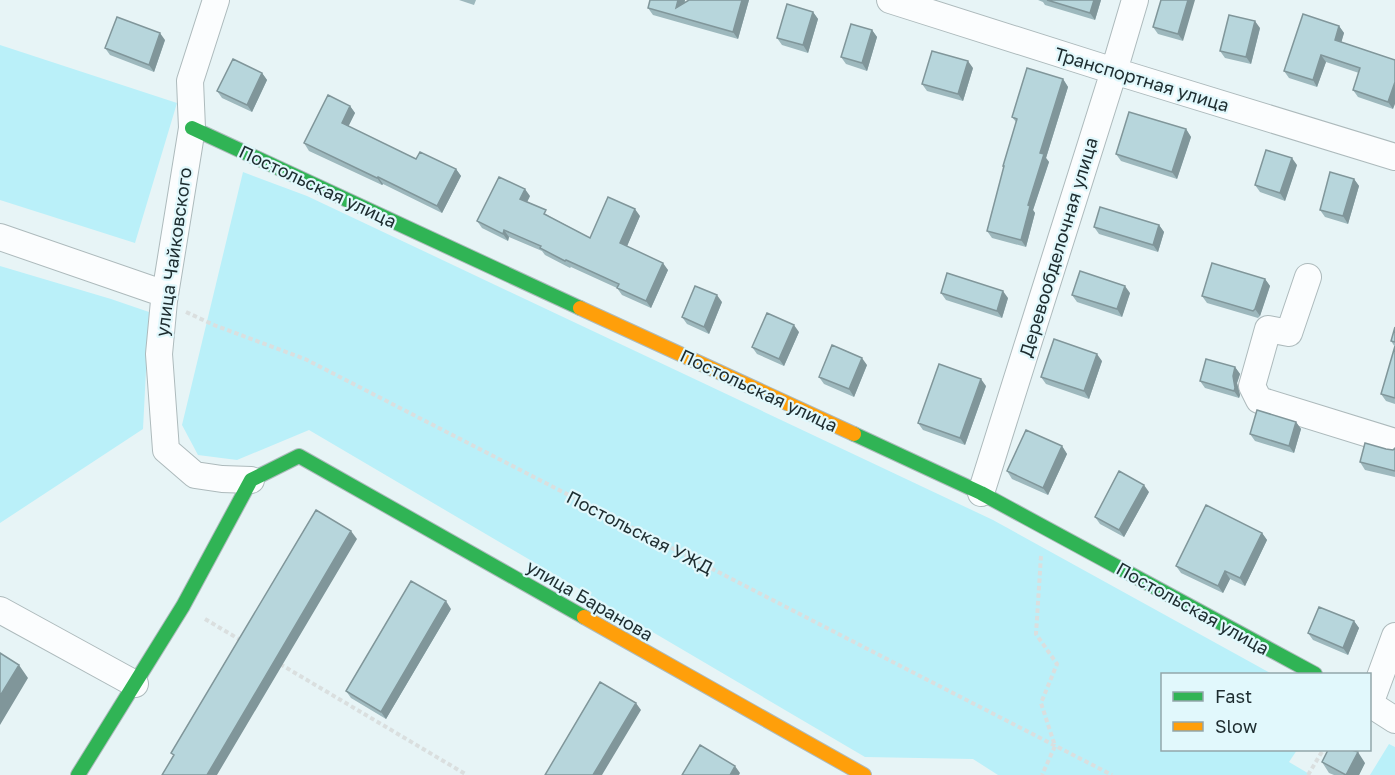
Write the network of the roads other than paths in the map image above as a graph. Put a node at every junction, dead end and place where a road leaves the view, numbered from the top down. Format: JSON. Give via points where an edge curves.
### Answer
{"nodes":[{"id":1,"x":216,"y":0,"type":"edge"},
{"id":2,"x":890,"y":0,"type":"edge"},
{"id":3,"x":1135,"y":0,"type":"edge"},
{"id":4,"x":1114,"y":71,"type":"junction"},
{"id":5,"x":192,"y":128,"type":"junction"},
{"id":6,"x":1395,"y":157,"type":"edge"},
{"id":7,"x":0,"y":237,"type":"edge"},
{"id":8,"x":1308,"y":278,"type":"dead end"},
{"id":9,"x":165,"y":298,"type":"junction"},
{"id":10,"x":1395,"y":442,"type":"edge"},
{"id":11,"x":251,"y":480,"type":"junction"},
{"id":12,"x":981,"y":493,"type":"junction"},
{"id":13,"x":0,"y":610,"type":"edge"},
{"id":14,"x":1395,"y":636,"type":"edge"},
{"id":15,"x":1311,"y":673,"type":"edge"},
{"id":16,"x":135,"y":684,"type":"junction"},
{"id":17,"x":1371,"y":701,"type":"edge"},
{"id":18,"x":1371,"y":705,"type":"edge"},
{"id":19,"x":1395,"y":720,"type":"edge"},
{"id":20,"x":78,"y":775,"type":"edge"},
{"id":21,"x":864,"y":775,"type":"edge"}],
"edges":[{"from":1,"to":5,"type":"street","name":"улица Чайковского","via":[[190,81]]},
{"from":2,"to":4,"type":"street","name":"Транспортная улица"},
{"from":3,"to":4,"type":"street","name":"Деревообделочная улица"},
{"from":4,"to":6,"type":"street","name":"Транспортная улица"},
{"from":4,"to":12,"type":"street","name":"Деревообделочная улица"},
{"from":5,"to":9,"type":"street","name":"улица Чайковского"},
{"from":5,"to":12,"type":"street","name":"Постольская улица"},
{"from":7,"to":9,"type":"street"},
{"from":8,"to":10,"type":"street","via":[[1289,333],[1269,329],[1252,386],[1259,400]]},
{"from":9,"to":11,"type":"street","name":"улица Чайковского","via":[[159,354],[166,450],[195,475]]},
{"from":11,"to":16,"type":"street","via":[[183,606]]},
{"from":11,"to":21,"type":"street","name":"улица Баранова","via":[[299,456]]},
{"from":12,"to":15,"type":"street","name":"Постольская улица"},
{"from":13,"to":16,"type":"street"},
{"from":14,"to":17,"type":"street"},
{"from":16,"to":20,"type":"street"},
{"from":18,"to":19,"type":"street"}]}
